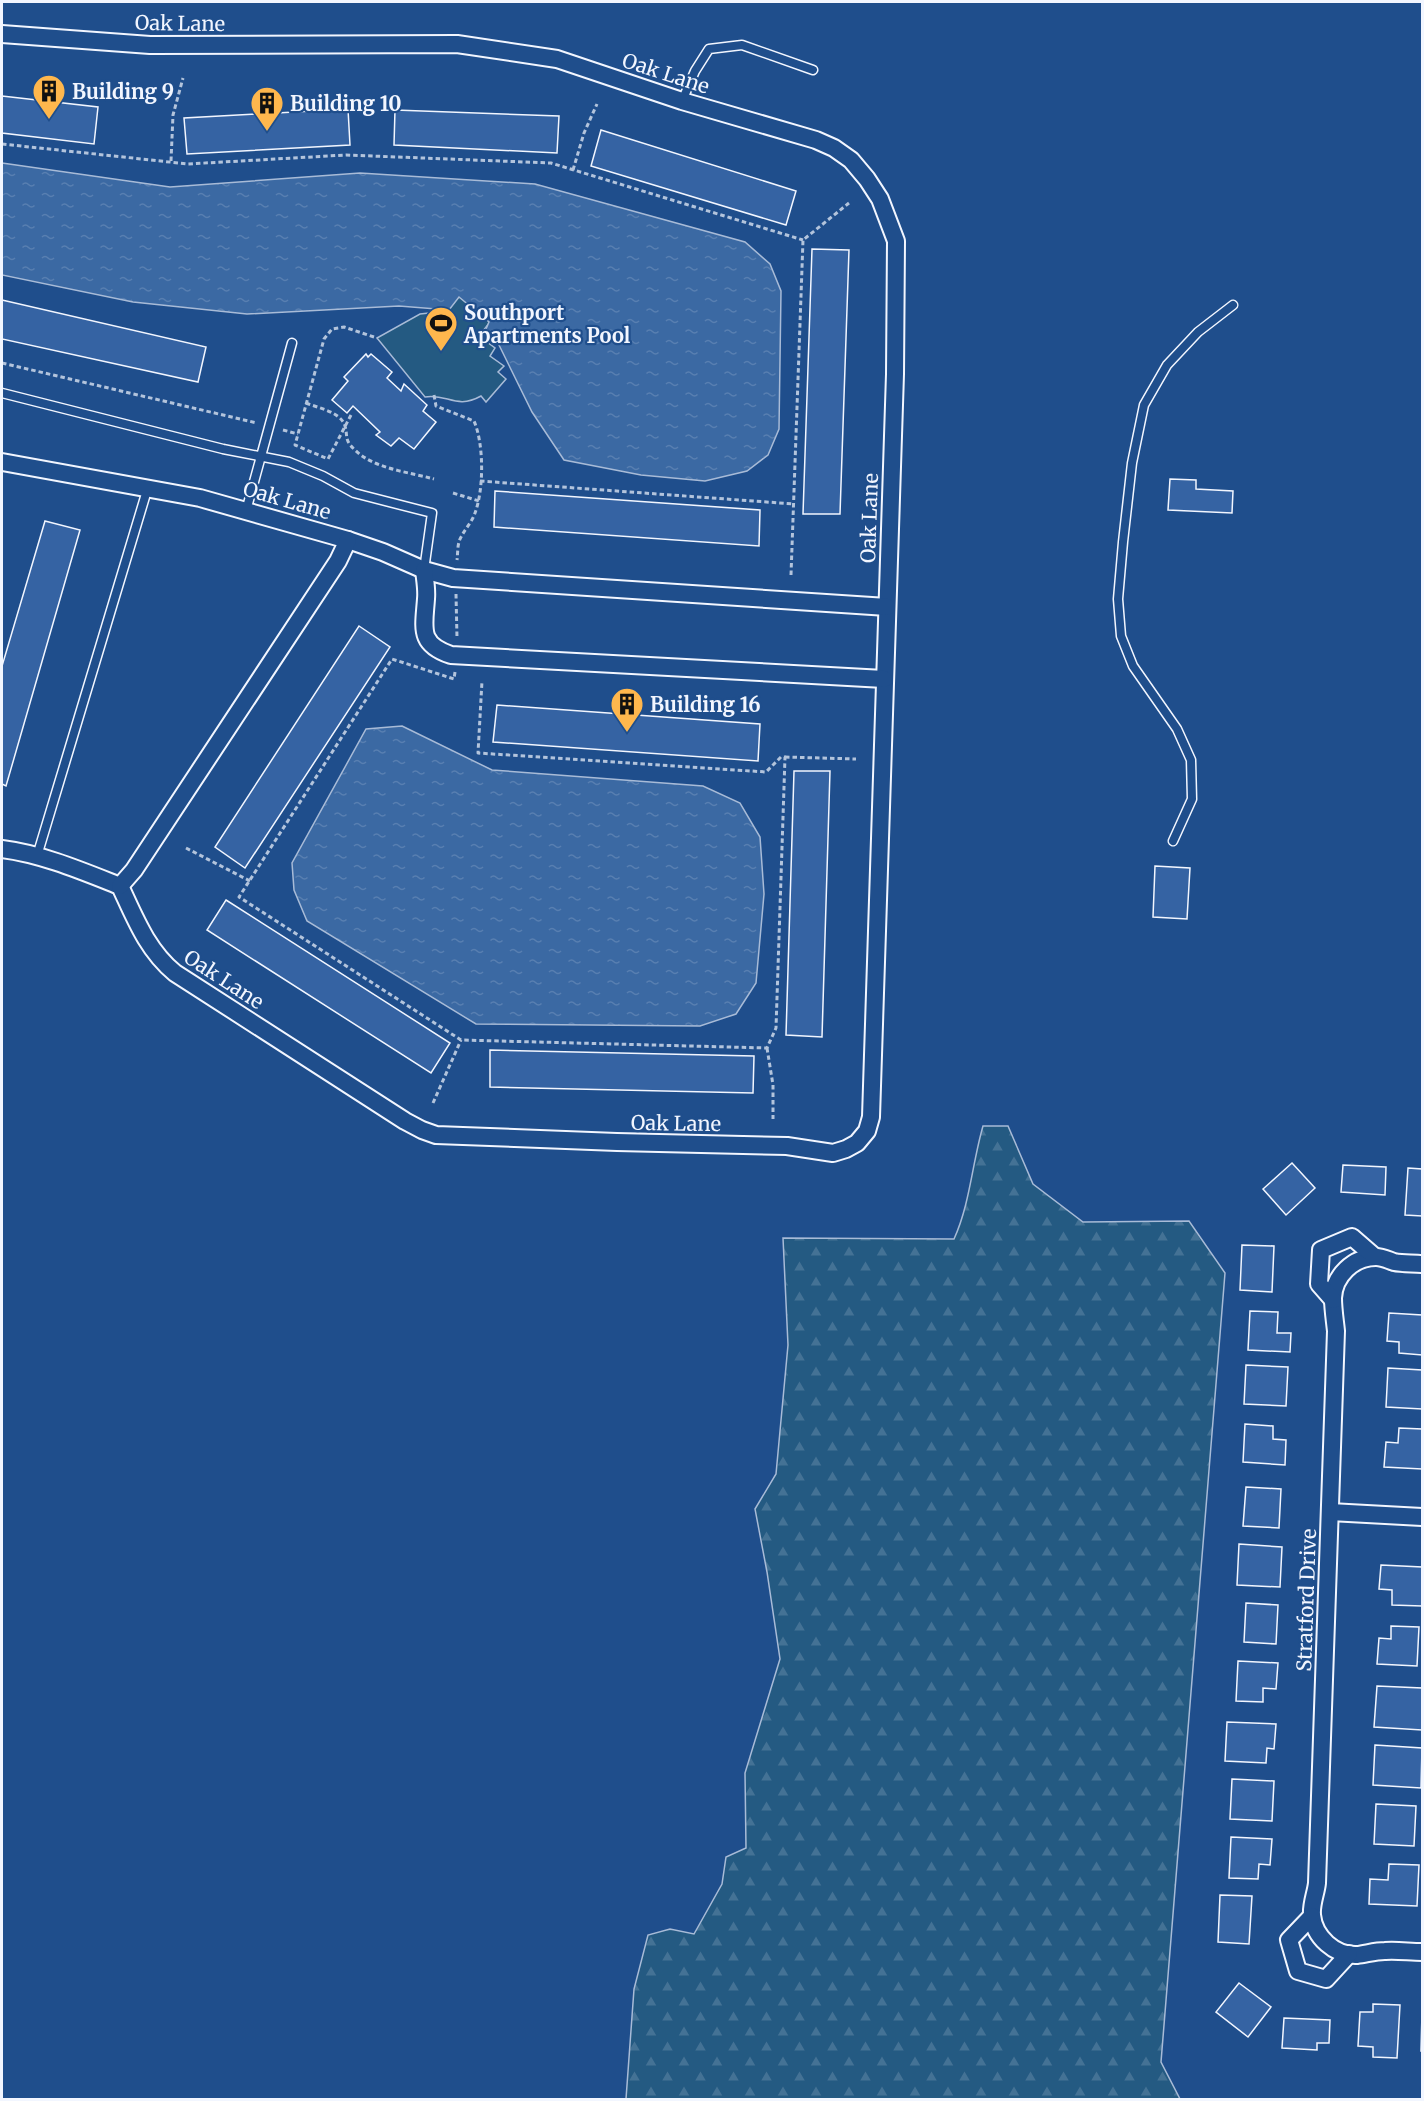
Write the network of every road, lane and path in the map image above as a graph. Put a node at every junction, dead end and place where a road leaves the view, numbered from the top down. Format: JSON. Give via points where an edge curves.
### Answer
{"nodes":[{"id":1,"x":2,"y":34,"type":"edge"},
{"id":2,"x":813,"y":69,"type":"dead end"},
{"id":3,"x":183,"y":78,"type":"dead end"},
{"id":4,"x":682,"y":101,"type":"junction"},
{"id":5,"x":597,"y":104,"type":"dead end"},
{"id":6,"x":2,"y":144,"type":"edge"},
{"id":7,"x":171,"y":162,"type":"junction"},
{"id":8,"x":573,"y":170,"type":"junction"},
{"id":9,"x":849,"y":203,"type":"dead end"},
{"id":10,"x":803,"y":240,"type":"junction"},
{"id":11,"x":1233,"y":305,"type":"dead end"},
{"id":12,"x":378,"y":338,"type":"dead end"},
{"id":13,"x":292,"y":343,"type":"dead end"},
{"id":14,"x":2,"y":363,"type":"edge"},
{"id":15,"x":2,"y":393,"type":"edge"},
{"id":16,"x":434,"y":395,"type":"dead end"},
{"id":17,"x":306,"y":403,"type":"junction"},
{"id":18,"x":351,"y":415,"type":"dead end"},
{"id":19,"x":257,"y":423,"type":"dead end"},
{"id":20,"x":345,"y":426,"type":"junction"},
{"id":21,"x":283,"y":430,"type":"dead end"},
{"id":22,"x":298,"y":434,"type":"junction"},
{"id":23,"x":261,"y":456,"type":"junction"},
{"id":24,"x":2,"y":462,"type":"edge"},
{"id":25,"x":434,"y":479,"type":"dead end"},
{"id":26,"x":480,"y":481,"type":"junction"},
{"id":27,"x":148,"y":487,"type":"junction"},
{"id":28,"x":453,"y":493,"type":"dead end"},
{"id":29,"x":479,"y":501,"type":"junction"},
{"id":30,"x":794,"y":504,"type":"junction"},
{"id":31,"x":246,"y":511,"type":"junction"},
{"id":32,"x":348,"y":540,"type":"junction"},
{"id":33,"x":457,"y":568,"type":"dead end"},
{"id":34,"x":424,"y":570,"type":"junction"},
{"id":35,"x":791,"y":575,"type":"dead end"},
{"id":36,"x":456,"y":589,"type":"dead end"},
{"id":37,"x":887,"y":607,"type":"junction"},
{"id":38,"x":457,"y":640,"type":"dead end"},
{"id":39,"x":454,"y":679,"type":"dead end"},
{"id":40,"x":884,"y":679,"type":"junction"},
{"id":41,"x":482,"y":681,"type":"dead end"},
{"id":42,"x":785,"y":757,"type":"junction"},
{"id":43,"x":856,"y":759,"type":"dead end"},
{"id":44,"x":1173,"y":841,"type":"dead end"},
{"id":45,"x":186,"y":848,"type":"dead end"},
{"id":46,"x":2,"y":849,"type":"edge"},
{"id":47,"x":37,"y":856,"type":"junction"},
{"id":48,"x":250,"y":881,"type":"junction"},
{"id":49,"x":120,"y":886,"type":"junction"},
{"id":50,"x":461,"y":1040,"type":"junction"},
{"id":51,"x":767,"y":1048,"type":"junction"},
{"id":52,"x":433,"y":1103,"type":"dead end"},
{"id":53,"x":773,"y":1119,"type":"dead end"},
{"id":54,"x":1375,"y":1257,"type":"junction"},
{"id":55,"x":1422,"y":1264,"type":"edge"},
{"id":56,"x":1333,"y":1300,"type":"junction"},
{"id":57,"x":1330,"y":1512,"type":"junction"},
{"id":58,"x":1422,"y":1517,"type":"edge"},
{"id":59,"x":1312,"y":1916,"type":"junction"},
{"id":60,"x":1422,"y":1952,"type":"edge"},
{"id":61,"x":1348,"y":1954,"type":"junction"}],
"edges":[{"from":1,"to":4,"type":"street","name":"Oak Lane","via":[[150,45],[457,44],[557,59]]},
{"from":2,"to":4,"type":"lane","via":[[742,45],[709,49]]},
{"from":3,"to":7,"type":"path","via":[[173,116]]},
{"from":4,"to":37,"type":"street","name":"Oak Lane","via":[[834,148],[867,179],[889,220],[896,241]]},
{"from":5,"to":8,"type":"path"},
{"from":6,"to":7,"type":"path"},
{"from":7,"to":8,"type":"path","via":[[399,156],[550,163]]},
{"from":8,"to":10,"type":"path"},
{"from":9,"to":10,"type":"path"},
{"from":10,"to":30,"type":"path"},
{"from":11,"to":44,"type":"lane","via":[[1198,332],[1167,365],[1144,405],[1132,463],[1123,542],[1118,599],[1121,636],[1133,666],[1177,729],[1191,760],[1192,799]]},
{"from":12,"to":17,"type":"path","via":[[344,327],[332,329],[324,339]]},
{"from":13,"to":23,"type":"lane"},
{"from":14,"to":19,"type":"path"},
{"from":15,"to":23,"type":"lane"},
{"from":16,"to":26,"type":"path","via":[[436,406],[474,421],[479,433]]},
{"from":17,"to":20,"type":"path","via":[[340,416]]},
{"from":17,"to":22,"type":"path"},
{"from":18,"to":20,"type":"path"},
{"from":20,"to":22,"type":"path","via":[[328,459],[295,445]]},
{"from":20,"to":25,"type":"path","via":[[346,439],[366,459]]},
{"from":21,"to":22,"type":"path"},
{"from":23,"to":31,"type":"lane"},
{"from":23,"to":34,"type":"lane","via":[[289,462],[354,493],[432,513]]},
{"from":24,"to":27,"type":"street","name":"Oak Lane"},
{"from":26,"to":29,"type":"path"},
{"from":26,"to":30,"type":"path"},
{"from":27,"to":31,"type":"street","name":"Oak Lane"},
{"from":27,"to":47,"type":"lane"},
{"from":28,"to":29,"type":"path"},
{"from":29,"to":33,"type":"path","via":[[460,538]]},
{"from":30,"to":35,"type":"path"},
{"from":31,"to":32,"type":"street","name":"Oak Lane"},
{"from":32,"to":34,"type":"street","name":"Oak Lane"},
{"from":32,"to":49,"type":"street","name":"Oak Lane","via":[[332,571]]},
{"from":34,"to":37,"type":"street","name":"Oak Lane","via":[[453,578]]},
{"from":34,"to":40,"type":"street","via":[[425,635],[430,645],[451,655]]},
{"from":36,"to":38,"type":"path"},
{"from":37,"to":40,"type":"street","name":"Oak Lane"},
{"from":39,"to":48,"type":"path","via":[[392,658]]},
{"from":40,"to":49,"type":"street","name":"Oak Lane","via":[[871,1117],[867,1131],[857,1143],[832,1153],[787,1146],[617,1143],[436,1135],[422,1130],[175,973],[141,933]]},
{"from":41,"to":42,"type":"path","via":[[478,753],[766,772]]},
{"from":42,"to":43,"type":"path"},
{"from":42,"to":51,"type":"path","via":[[776,1028]]},
{"from":45,"to":48,"type":"path"},
{"from":46,"to":47,"type":"street"},
{"from":47,"to":49,"type":"street"},
{"from":48,"to":50,"type":"path","via":[[239,897]]},
{"from":50,"to":51,"type":"path"},
{"from":50,"to":52,"type":"path"},
{"from":51,"to":53,"type":"path"},
{"from":54,"to":55,"type":"street"},
{"from":54,"to":56,"type":"street","name":"Stratford Drive","via":[[1363,1259],[1339,1276]]},
{"from":54,"to":56,"type":"street","via":[[1352,1237],[1321,1250],[1319,1284]]},
{"from":56,"to":57,"type":"street","name":"Stratford Drive","via":[[1336,1331]]},
{"from":57,"to":58,"type":"street"},
{"from":57,"to":59,"type":"street","name":"Stratford Drive","via":[[1317,1883]]},
{"from":59,"to":61,"type":"street","via":[[1320,1936],[1331,1947]]},
{"from":59,"to":61,"type":"street","via":[[1289,1940],[1298,1971],[1326,1979]]},
{"from":60,"to":61,"type":"street"}]}
